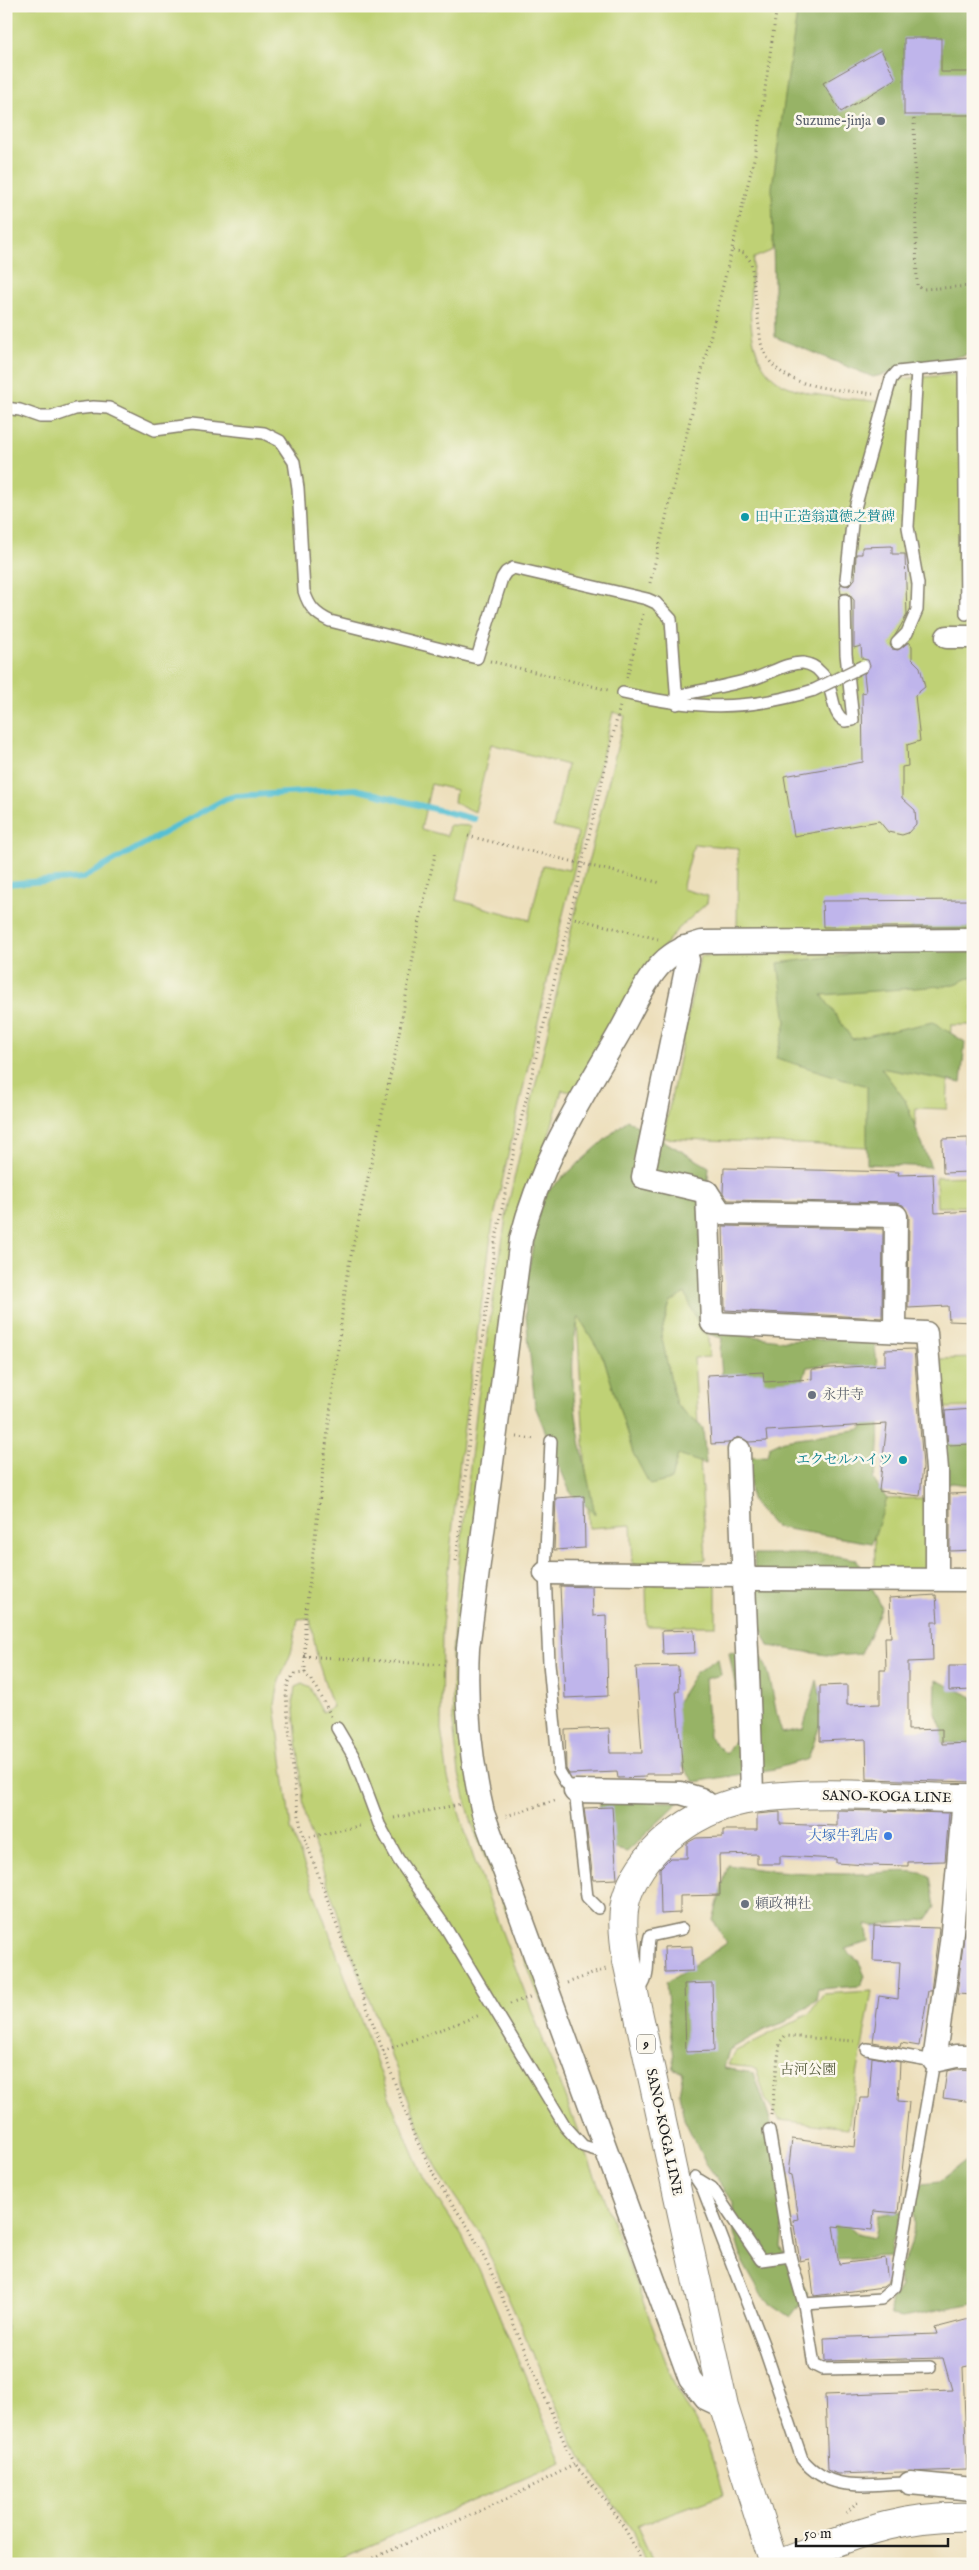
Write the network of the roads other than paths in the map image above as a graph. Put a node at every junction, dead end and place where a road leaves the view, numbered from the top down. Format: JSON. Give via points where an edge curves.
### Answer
{"nodes":[{"id":1,"x":968,"y":365,"type":"edge"},
{"id":2,"x":917,"y":369,"type":"junction"},
{"id":3,"x":6,"y":408,"type":"edge"},
{"id":4,"x":846,"y":579,"type":"dead end"},
{"id":5,"x":845,"y":600,"type":"dead end"},
{"id":6,"x":966,"y":614,"type":"dead end"},
{"id":7,"x":973,"y":637,"type":"edge"},
{"id":8,"x":947,"y":638,"type":"dead end"},
{"id":9,"x":897,"y":643,"type":"dead end"},
{"id":10,"x":863,"y":666,"type":"dead end"},
{"id":11,"x":623,"y":693,"type":"road end"},
{"id":12,"x":677,"y":700,"type":"junction"},
{"id":13,"x":973,"y":940,"type":"edge"},
{"id":14,"x":684,"y":947,"type":"junction"},
{"id":15,"x":707,"y":1192,"type":"junction"},
{"id":16,"x":895,"y":1330,"type":"junction"},
{"id":17,"x":551,"y":1441,"type":"road end"},
{"id":18,"x":739,"y":1450,"type":"dead end"},
{"id":19,"x":544,"y":1573,"type":"junction"},
{"id":20,"x":743,"y":1575,"type":"junction"},
{"id":21,"x":937,"y":1580,"type":"junction"},
{"id":22,"x":973,"y":1580,"type":"edge"},
{"id":23,"x":337,"y":1728,"type":"road end"},
{"id":24,"x":568,"y":1795,"type":"junction"},
{"id":25,"x":968,"y":1798,"type":"edge"},
{"id":26,"x":752,"y":1799,"type":"junction"},
{"id":27,"x":716,"y":1810,"type":"junction"},
{"id":28,"x":598,"y":1908,"type":"dead end"},
{"id":29,"x":682,"y":1929,"type":"dead end"},
{"id":30,"x":635,"y":1994,"type":"junction"},
{"id":31,"x":867,"y":2049,"type":"road end"},
{"id":32,"x":973,"y":2056,"type":"edge"},
{"id":33,"x":934,"y":2061,"type":"junction"},
{"id":34,"x":769,"y":2130,"type":"road end"},
{"id":35,"x":606,"y":2153,"type":"junction"},
{"id":36,"x":684,"y":2176,"type":"junction"},
{"id":37,"x":790,"y":2256,"type":"junction"},
{"id":38,"x":804,"y":2304,"type":"junction"},
{"id":39,"x":930,"y":2367,"type":"dead end"},
{"id":40,"x":724,"y":2407,"type":"junction"},
{"id":41,"x":910,"y":2483,"type":"joint"},
{"id":42,"x":973,"y":2489,"type":"edge"},
{"id":43,"x":973,"y":2517,"type":"edge"},
{"id":44,"x":774,"y":2564,"type":"edge"},
{"id":45,"x":778,"y":2564,"type":"edge"}],
"edges":[{"from":1,"to":2,"type":"lane"},
{"from":1,"to":6,"type":"lane"},
{"from":2,"to":4,"type":"lane","via":[[897,372],[885,396],[853,515]]},
{"from":2,"to":9,"type":"lane","via":[[908,527],[918,584],[917,610],[907,633]]},
{"from":3,"to":12,"type":"lane","via":[[40,417],[52,417],[76,409],[109,408],[156,430],[191,425],[264,433],[280,441],[294,462],[304,591],[308,605],[317,615],[346,625],[478,658],[502,578],[513,568],[646,599],[671,618]]},
{"from":5,"to":12,"type":"lane","via":[[846,654],[854,716],[849,722],[836,713],[827,678],[812,665],[803,663]]},
{"from":7,"to":8,"type":"street"},
{"from":10,"to":12,"type":"lane","bridge":true,"via":[[814,690],[742,706],[700,707]]},
{"from":11,"to":12,"type":"lane"},
{"from":13,"to":14,"type":"street","via":[[702,942]]},
{"from":14,"to":15,"type":"street","via":[[688,960],[644,1177]]},
{"from":14,"to":35,"type":"street","via":[[661,964],[650,979],[555,1145],[531,1201],[521,1239],[467,1658],[468,1724],[483,1813]]},
{"from":15,"to":16,"type":"street","via":[[712,1323]]},
{"from":15,"to":16,"type":"street","via":[[721,1213],[896,1216]]},
{"from":16,"to":21,"type":"street","via":[[926,1333],[937,1470]]},
{"from":17,"to":19,"type":"lane"},
{"from":18,"to":20,"type":"street"},
{"from":19,"to":20,"type":"street"},
{"from":19,"to":24,"type":"lane","via":[[559,1771]]},
{"from":20,"to":21,"type":"street","via":[[754,1579]]},
{"from":20,"to":26,"type":"street","via":[[750,1671]]},
{"from":21,"to":22,"type":"street"},
{"from":23,"to":35,"type":"lane","via":[[354,1758],[379,1824],[398,1859],[444,1925],[565,2126],[583,2146]]},
{"from":24,"to":27,"type":"street","via":[[681,1793],[702,1799]]},
{"from":24,"to":28,"type":"lane","via":[[587,1897]]},
{"from":25,"to":26,"type":"main road","name":"SANO-KOGA LINE","number":"9","via":[[829,1796]]},
{"from":25,"to":33,"type":"street"},
{"from":26,"to":27,"type":"main road","name":"SANO-KOGA LINE","number":"9"},
{"from":27,"to":30,"type":"main road","name":"SANO-KOGA LINE","number":"9","via":[[671,1836],[652,1855],[628,1894],[624,1940]]},
{"from":29,"to":30,"type":"lane","via":[[650,1936],[648,1972],[644,1987]]},
{"from":30,"to":36,"type":"main road","name":"SANO-KOGA LINE","number":"9"},
{"from":31,"to":33,"type":"lane"},
{"from":32,"to":33,"type":"street"},
{"from":33,"to":38,"type":"lane","via":[[895,2286],[881,2299]]},
{"from":34,"to":37,"type":"lane"},
{"from":35,"to":40,"type":"street","via":[[690,2380],[705,2398]]},
{"from":36,"to":37,"type":"lane","via":[[712,2188],[760,2260]]},
{"from":36,"to":40,"type":"main road","name":"SANO-KOGA LINE","number":"9"},
{"from":36,"to":41,"type":"lane","via":[[703,2188],[763,2344],[802,2459],[825,2479],[842,2484]]},
{"from":37,"to":38,"type":"lane"},
{"from":38,"to":39,"type":"lane","via":[[814,2365],[822,2369]]},
{"from":40,"to":44,"type":"main road","name":"SANO-KOGA LINE","number":"9"},
{"from":41,"to":42,"type":"street"},
{"from":43,"to":45,"type":"main road","via":[[924,2518],[861,2532]]}]}
